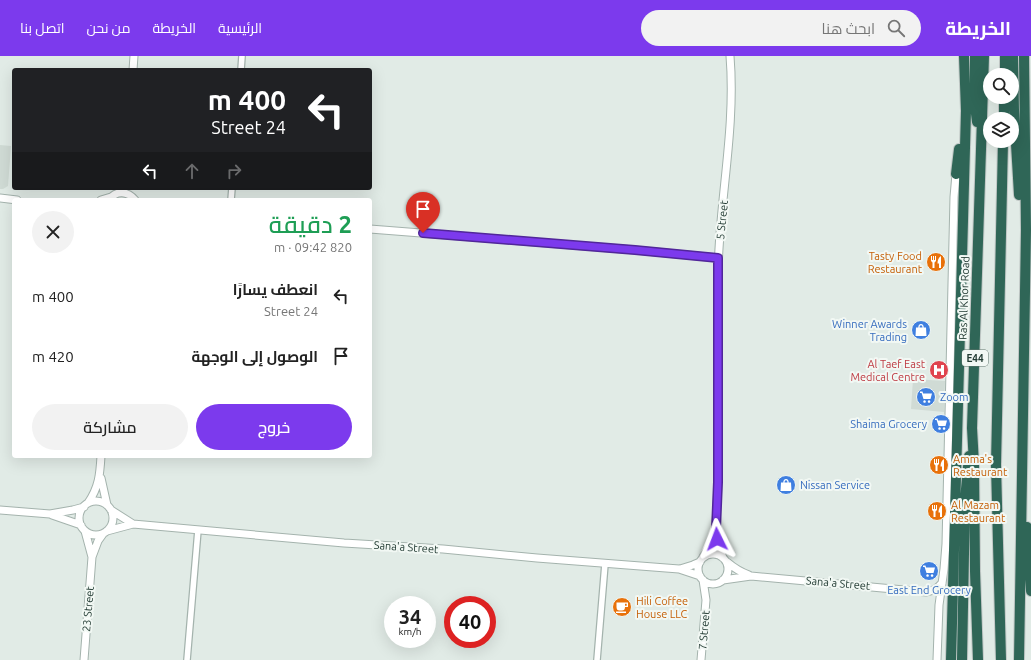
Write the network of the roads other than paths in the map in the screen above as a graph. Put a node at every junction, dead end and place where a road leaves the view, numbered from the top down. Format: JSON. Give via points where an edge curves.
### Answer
{"nodes":[{"id":1,"x":134,"y":56,"type":"edge"},
{"id":2,"x":242,"y":56,"type":"edge"},
{"id":3,"x":730,"y":56,"type":"edge"},
{"id":4,"x":964,"y":56,"type":"edge"},
{"id":5,"x":975,"y":56,"type":"edge"},
{"id":6,"x":984,"y":56,"type":"edge"},
{"id":7,"x":1005,"y":56,"type":"edge"},
{"id":8,"x":1013,"y":56,"type":"edge"},
{"id":9,"x":1024,"y":56,"type":"edge"},
{"id":10,"x":133,"y":68,"type":"edge"},
{"id":11,"x":241,"y":68,"type":"edge"},
{"id":12,"x":1005,"y":68,"type":"edge"},
{"id":13,"x":965,"y":88,"type":"junction"},
{"id":14,"x":1003,"y":148,"type":"edge"},
{"id":15,"x":980,"y":166,"type":"junction"},
{"id":16,"x":956,"y":174,"type":"joint"},
{"id":17,"x":113,"y":195,"type":"edge"},
{"id":18,"x":0,"y":198,"type":"edge"},
{"id":19,"x":134,"y":198,"type":"edge"},
{"id":20,"x":12,"y":199,"type":"edge"},
{"id":21,"x":372,"y":229,"type":"edge"},
{"id":22,"x":1026,"y":230,"type":"junction"},
{"id":23,"x":718,"y":258,"type":"junction"},
{"id":24,"x":972,"y":428,"type":"junction"},
{"id":25,"x":1022,"y":453,"type":"junction"},
{"id":26,"x":102,"y":458,"type":"edge"},
{"id":27,"x":100,"y":476,"type":"junction"},
{"id":28,"x":86,"y":505,"type":"junction"},
{"id":29,"x":109,"y":507,"type":"junction"},
{"id":30,"x":0,"y":510,"type":"edge"},
{"id":31,"x":50,"y":514,"type":"junction"},
{"id":32,"x":133,"y":524,"type":"junction"},
{"id":33,"x":83,"y":528,"type":"junction"},
{"id":34,"x":716,"y":529,"type":"junction"},
{"id":35,"x":198,"y":530,"type":"junction"},
{"id":36,"x":105,"y":533,"type":"junction"},
{"id":37,"x":92,"y":557,"type":"junction"},
{"id":38,"x":702,"y":560,"type":"junction"},
{"id":39,"x":725,"y":560,"type":"junction"},
{"id":40,"x":605,"y":564,"type":"junction"},
{"id":41,"x":679,"y":569,"type":"junction"},
{"id":42,"x":751,"y":576,"type":"junction"},
{"id":43,"x":702,"y":578,"type":"junction"},
{"id":44,"x":953,"y":578,"type":"junction"},
{"id":45,"x":721,"y":582,"type":"junction"},
{"id":46,"x":942,"y":583,"type":"junction"},
{"id":47,"x":1031,"y":590,"type":"edge"},
{"id":48,"x":926,"y":592,"type":"junction"},
{"id":49,"x":706,"y":600,"type":"junction"},
{"id":50,"x":939,"y":605,"type":"junction"},
{"id":51,"x":84,"y":660,"type":"edge"},
{"id":52,"x":187,"y":660,"type":"edge"},
{"id":53,"x":597,"y":660,"type":"edge"},
{"id":54,"x":701,"y":660,"type":"edge"},
{"id":55,"x":937,"y":660,"type":"edge"},
{"id":56,"x":947,"y":660,"type":"edge"},
{"id":57,"x":951,"y":660,"type":"edge"},
{"id":58,"x":962,"y":660,"type":"edge"},
{"id":59,"x":978,"y":660,"type":"edge"},
{"id":60,"x":1001,"y":660,"type":"edge"},
{"id":61,"x":1019,"y":660,"type":"edge"}],
"edges":[{"from":1,"to":10,"type":"street"},
{"from":2,"to":11,"type":"street"},
{"from":3,"to":23,"type":"street","name":"5 Street","via":[[732,94]]},
{"from":4,"to":13,"type":"highway"},
{"from":5,"to":15,"type":"highway","via":[[975,106]]},
{"from":6,"to":15,"type":"highway","name":"Ras Al Khor Road","number":"E44"},
{"from":7,"to":12,"type":"highway"},
{"from":8,"to":22,"type":"highway","via":[[1019,203]]},
{"from":9,"to":22,"type":"highway"},
{"from":13,"to":16,"type":"highway"},
{"from":13,"to":44,"type":"highway"},
{"from":14,"to":60,"type":"highway","number":"E44","via":[[996,465]]},
{"from":15,"to":24,"type":"highway","name":"Ras Al Khor Road","number":"E44"},
{"from":16,"to":46,"type":"street","name":"Ras Al Khor Road","via":[[946,544]]},
{"from":17,"to":19,"type":"street","via":[[126,193]]},
{"from":18,"to":20,"type":"street"},
{"from":21,"to":23,"type":"street"},
{"from":22,"to":25,"type":"highway"},
{"from":23,"to":34,"type":"street","name":"5 Street"},
{"from":24,"to":58,"type":"highway","via":[[965,500]]},
{"from":24,"to":59,"type":"highway","name":"Ras Al Khor Road","number":"E44"},
{"from":25,"to":47,"type":"highway"},
{"from":25,"to":61,"type":"highway"},
{"from":26,"to":27,"type":"street"},
{"from":27,"to":28,"type":"street","via":[[97,487]]},
{"from":27,"to":29,"type":"street"},
{"from":28,"to":29,"type":"street","via":[[98,501]]},
{"from":28,"to":31,"type":"street"},
{"from":28,"to":33,"type":"street","via":[[80,512],[79,519]]},
{"from":29,"to":32,"type":"street","name":"Sana'a Street"},
{"from":29,"to":36,"type":"street","via":[[113,521]]},
{"from":30,"to":31,"type":"street"},
{"from":31,"to":33,"type":"street"},
{"from":32,"to":35,"type":"street","name":"Sana'a Street"},
{"from":32,"to":36,"type":"street","name":"Sana'a Street"},
{"from":33,"to":36,"type":"street","via":[[93,535]]},
{"from":33,"to":37,"type":"street","name":"23 Street"},
{"from":34,"to":38,"type":"street","name":"5 Street","via":[[714,539]]},
{"from":34,"to":39,"type":"street","name":"5 Street"},
{"from":35,"to":40,"type":"street","name":"Sana'a Street"},
{"from":35,"to":52,"type":"street"},
{"from":36,"to":37,"type":"street","name":"23 Street","via":[[96,545]]},
{"from":37,"to":51,"type":"street","name":"23 Street"},
{"from":38,"to":39,"type":"street","via":[[708,554],[713,554]]},
{"from":38,"to":41,"type":"street","name":"Sana'a Street","via":[[693,566]]},
{"from":38,"to":43,"type":"street","via":[[698,566]]},
{"from":39,"to":42,"type":"street","name":"Sana'a Street","via":[[738,571]]},
{"from":39,"to":45,"type":"street","via":[[728,571]]},
{"from":40,"to":41,"type":"street","name":"Sana'a Street"},
{"from":40,"to":53,"type":"street"},
{"from":41,"to":43,"type":"street","name":"Sana'a Street"},
{"from":42,"to":45,"type":"street","name":"Sana'a Street"},
{"from":42,"to":48,"type":"street","name":"Sana'a Street"},
{"from":43,"to":45,"type":"street","via":[[710,584]]},
{"from":43,"to":49,"type":"street","name":"7 Street"},
{"from":44,"to":56,"type":"highway"},
{"from":44,"to":57,"type":"highway"},
{"from":45,"to":49,"type":"street","name":"7 Street"},
{"from":46,"to":48,"type":"street","via":[[935,590]]},
{"from":46,"to":50,"type":"street","name":"Ras Al Khor Road"},
{"from":48,"to":50,"type":"street","via":[[935,598]]},
{"from":49,"to":54,"type":"street","name":"7 Street"},
{"from":50,"to":55,"type":"street","name":"Ras Al Khor Road"}]}
